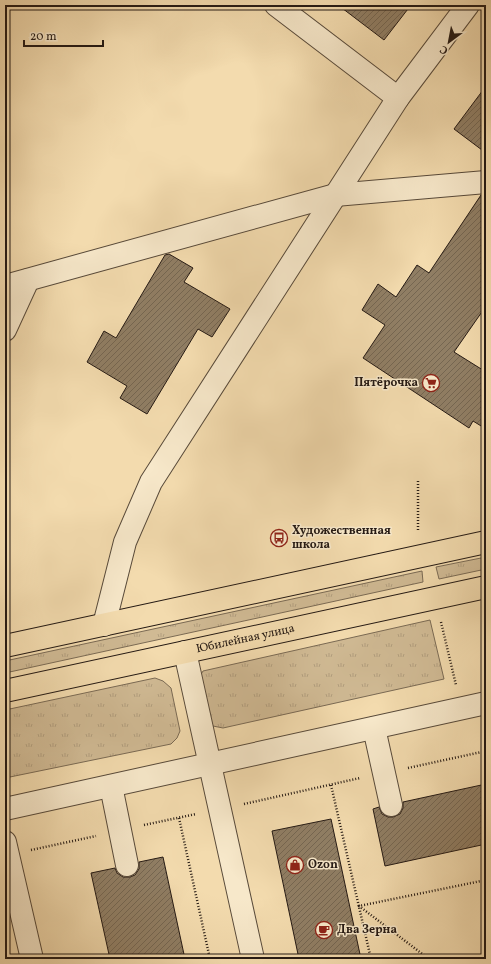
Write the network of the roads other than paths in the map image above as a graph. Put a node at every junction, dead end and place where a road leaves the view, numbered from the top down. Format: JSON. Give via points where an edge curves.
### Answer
{"nodes":[{"id":1,"x":276,"y":5,"type":"edge"},
{"id":2,"x":468,"y":5,"type":"edge"},
{"id":3,"x":398,"y":98,"type":"junction"},
{"id":4,"x":486,"y":182,"type":"edge"},
{"id":5,"x":335,"y":196,"type":"junction"},
{"id":6,"x":28,"y":280,"type":"junction"},
{"id":7,"x":5,"y":286,"type":"edge"},
{"id":8,"x":5,"y":330,"type":"edge"},
{"id":9,"x":486,"y":542,"type":"edge"},
{"id":10,"x":486,"y":587,"type":"edge"},
{"id":11,"x":104,"y":625,"type":"junction"},
{"id":12,"x":5,"y":646,"type":"edge"},
{"id":13,"x":185,"y":652,"type":"junction"},
{"id":14,"x":5,"y":691,"type":"edge"},
{"id":15,"x":486,"y":703,"type":"edge"},
{"id":16,"x":374,"y":728,"type":"junction"},
{"id":17,"x":210,"y":764,"type":"junction"},
{"id":18,"x":111,"y":786,"type":"junction"},
{"id":19,"x":391,"y":805,"type":"dead end"},
{"id":20,"x":5,"y":808,"type":"edge"},
{"id":21,"x":5,"y":842,"type":"edge"},
{"id":22,"x":127,"y":865,"type":"dead end"},
{"id":23,"x":32,"y":959,"type":"edge"},
{"id":24,"x":253,"y":959,"type":"edge"}],
"edges":[{"from":1,"to":3,"type":"lane"},
{"from":2,"to":3,"type":"lane"},
{"from":3,"to":5,"type":"lane"},
{"from":4,"to":5,"type":"lane"},
{"from":5,"to":6,"type":"lane"},
{"from":5,"to":11,"type":"lane","via":[[151,482],[125,542]]},
{"from":6,"to":7,"type":"lane"},
{"from":6,"to":8,"type":"lane"},
{"from":9,"to":11,"type":"main road"},
{"from":10,"to":13,"type":"main road","name":"Юбилейная улица"},
{"from":11,"to":12,"type":"main road"},
{"from":13,"to":14,"type":"main road","name":"Юбилейная улица"},
{"from":13,"to":17,"type":"lane"},
{"from":15,"to":16,"type":"lane"},
{"from":16,"to":17,"type":"lane"},
{"from":16,"to":19,"type":"lane"},
{"from":17,"to":18,"type":"lane"},
{"from":17,"to":24,"type":"lane"},
{"from":18,"to":20,"type":"lane"},
{"from":18,"to":22,"type":"lane"},
{"from":21,"to":23,"type":"lane"}]}
